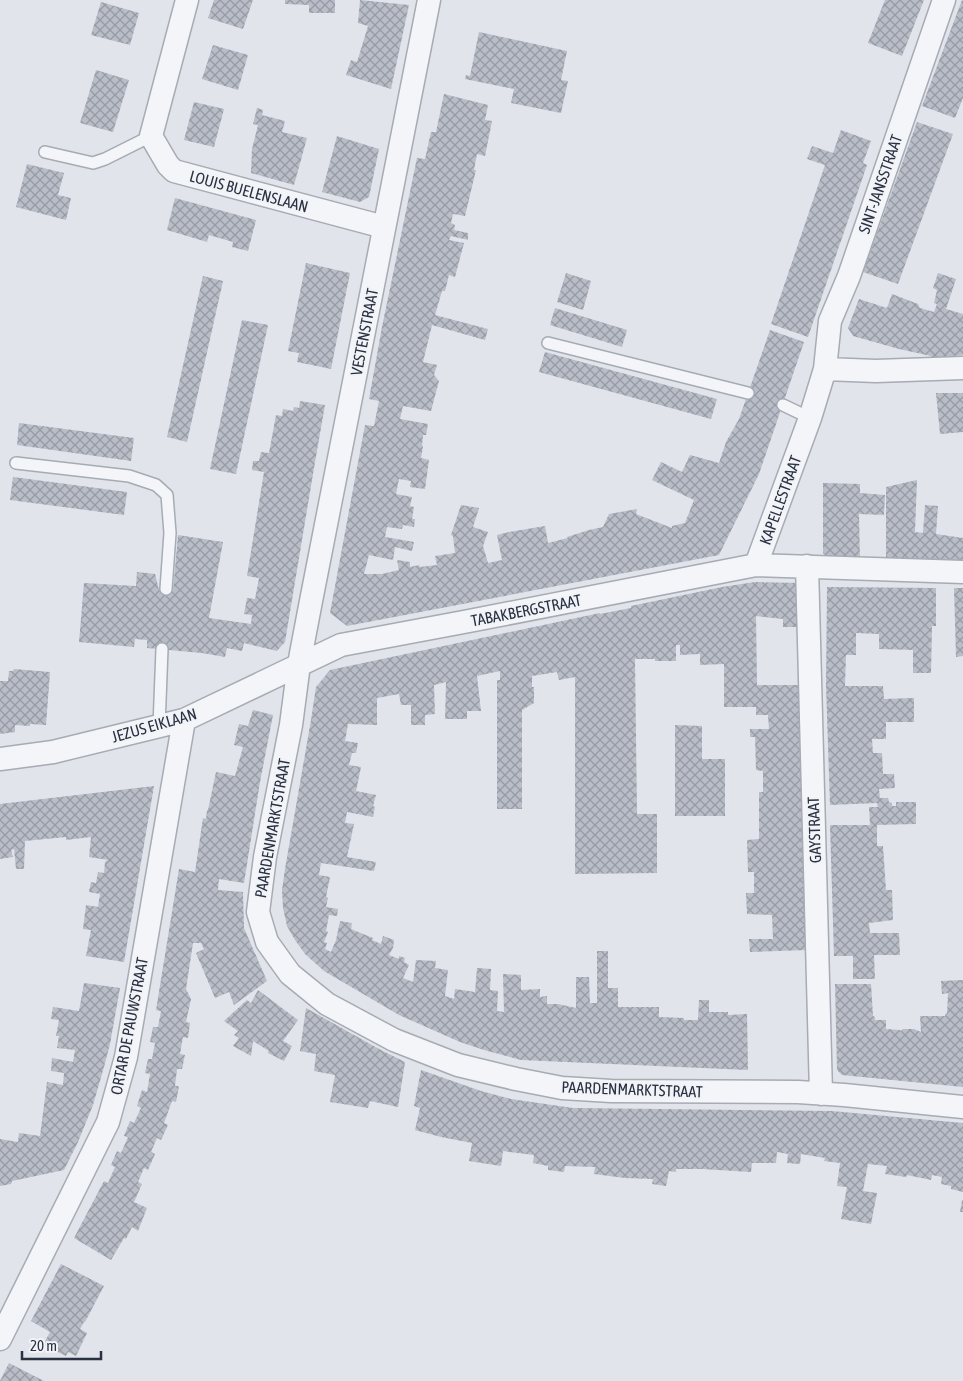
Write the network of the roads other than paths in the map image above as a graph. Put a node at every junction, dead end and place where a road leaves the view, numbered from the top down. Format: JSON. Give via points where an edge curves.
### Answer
{"nodes":[{"id":1,"x":187,"y":0,"type":"edge"},
{"id":2,"x":430,"y":0,"type":"edge"},
{"id":3,"x":944,"y":0,"type":"edge"},
{"id":4,"x":151,"y":136,"type":"junction"},
{"id":5,"x":44,"y":152,"type":"dead end"},
{"id":6,"x":384,"y":227,"type":"junction"},
{"id":7,"x":548,"y":343,"type":"dead end"},
{"id":8,"x":963,"y":368,"type":"edge"},
{"id":9,"x":825,"y":369,"type":"junction"},
{"id":10,"x":748,"y":393,"type":"dead end"},
{"id":11,"x":783,"y":405,"type":"dead end"},
{"id":12,"x":810,"y":418,"type":"junction"},
{"id":13,"x":16,"y":463,"type":"dead end"},
{"id":14,"x":756,"y":565,"type":"junction"},
{"id":15,"x":807,"y":566,"type":"junction"},
{"id":16,"x":963,"y":572,"type":"edge"},
{"id":17,"x":166,"y":589,"type":"dead end"},
{"id":18,"x":162,"y":649,"type":"dead end"},
{"id":19,"x":299,"y":664,"type":"junction"},
{"id":20,"x":184,"y":720,"type":"junction"},
{"id":21,"x":159,"y":726,"type":"junction"},
{"id":22,"x":0,"y":759,"type":"edge"},
{"id":23,"x":821,"y":1094,"type":"junction"},
{"id":24,"x":963,"y":1107,"type":"edge"},
{"id":25,"x":0,"y":1339,"type":"edge"}],
"edges":[{"from":1,"to":4,"type":"street"},
{"from":2,"to":6,"type":"street","name":"VESTENSTRAAT"},
{"from":3,"to":9,"type":"street","name":"SINT-JANSSTRAAT","via":[[830,321]]},
{"from":4,"to":5,"type":"lane","via":[[94,163]]},
{"from":4,"to":6,"type":"street","name":"LOUIS BUELENSLAAN","via":[[174,171]]},
{"from":6,"to":19,"type":"street","name":"VESTENSTRAAT"},
{"from":7,"to":10,"type":"lane"},
{"from":8,"to":9,"type":"street"},
{"from":9,"to":12,"type":"street","name":"KAPELLESTRAAT"},
{"from":11,"to":12,"type":"lane"},
{"from":12,"to":14,"type":"street","name":"KAPELLESTRAAT"},
{"from":13,"to":17,"type":"lane","via":[[129,476],[156,486],[167,494],[170,533]]},
{"from":14,"to":15,"type":"street","name":"KAPELLESTRAAT"},
{"from":14,"to":19,"type":"street","name":"TABAKBERGSTRAAT","via":[[341,645]]},
{"from":15,"to":16,"type":"street","name":"KAPELLESTRAAT"},
{"from":15,"to":23,"type":"street","name":"GAYSTRAAT"},
{"from":18,"to":21,"type":"lane"},
{"from":19,"to":20,"type":"street","name":"JEZUS EIKLAAN"},
{"from":19,"to":23,"type":"street","name":"PAARDENMARKTSTRAAT","via":[[258,912],[267,942],[290,974],[326,1004],[394,1040],[458,1065],[562,1088]]},
{"from":20,"to":21,"type":"street","name":"JEZUS EIKLAAN"},
{"from":20,"to":25,"type":"street","name":"ORTAR DE PAUWSTRAAT","via":[[126,1057],[108,1122]]},
{"from":21,"to":22,"type":"street","name":"JEZUS EIKLAAN","via":[[53,752]]},
{"from":23,"to":24,"type":"street","name":"PAARDENMARKTSTRAAT"}]}
